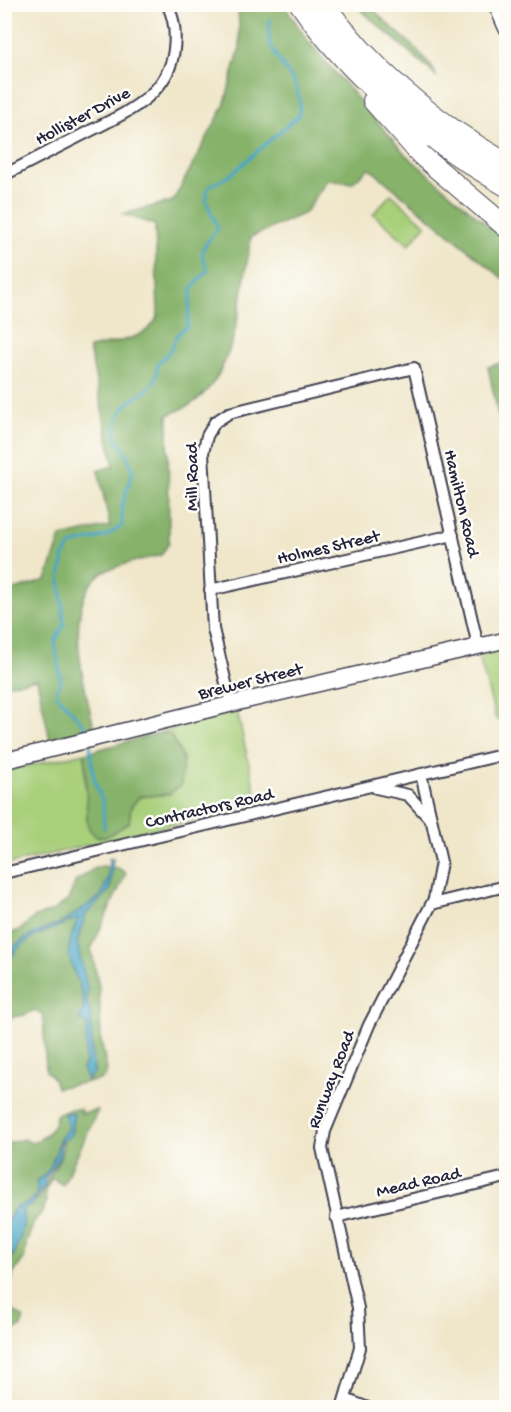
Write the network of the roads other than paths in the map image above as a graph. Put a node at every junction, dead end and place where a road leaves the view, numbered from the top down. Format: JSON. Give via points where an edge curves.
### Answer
{"nodes":[{"id":1,"x":167,"y":4,"type":"edge"},
{"id":2,"x":300,"y":4,"type":"edge"},
{"id":3,"x":324,"y":4,"type":"edge"},
{"id":4,"x":496,"y":4,"type":"edge"},
{"id":5,"x":507,"y":27,"type":"edge"},
{"id":6,"x":359,"y":75,"type":"junction"},
{"id":7,"x":507,"y":163,"type":"edge"},
{"id":8,"x":4,"y":175,"type":"edge"},
{"id":9,"x":507,"y":186,"type":"edge"},
{"id":10,"x":507,"y":227,"type":"edge"},
{"id":11,"x":414,"y":368,"type":"joint"},
{"id":12,"x":453,"y":535,"type":"junction"},
{"id":13,"x":210,"y":590,"type":"junction"},
{"id":14,"x":507,"y":640,"type":"edge"},
{"id":15,"x":478,"y":646,"type":"junction"},
{"id":16,"x":231,"y":704,"type":"junction"},
{"id":17,"x":506,"y":756,"type":"edge"},
{"id":18,"x":4,"y":761,"type":"edge"},
{"id":19,"x":421,"y":774,"type":"junction"},
{"id":20,"x":367,"y":787,"type":"junction"},
{"id":21,"x":434,"y":824,"type":"junction"},
{"id":22,"x":4,"y":873,"type":"edge"},
{"id":23,"x":507,"y":886,"type":"edge"},
{"id":24,"x":432,"y":904,"type":"junction"},
{"id":25,"x":507,"y":1177,"type":"edge"},
{"id":26,"x":336,"y":1217,"type":"junction"},
{"id":27,"x":343,"y":1403,"type":"edge"},
{"id":28,"x":368,"y":1407,"type":"edge"}],
"edges":[{"from":1,"to":8,"type":"street","name":"Hollister Drive","via":[[175,30],[173,57],[155,91],[133,109]]},
{"from":2,"to":6,"type":"highway"},
{"from":3,"to":7,"type":"highway","via":[[363,51],[411,97]]},
{"from":4,"to":5,"type":"main road"},
{"from":6,"to":9,"type":"highway","via":[[428,135]]},
{"from":6,"to":10,"type":"highway","via":[[382,113],[406,141],[447,180]]},
{"from":11,"to":12,"type":"street","name":"Hamilton Road"},
{"from":11,"to":13,"type":"street","name":"Mill Road","via":[[249,406],[215,422],[204,453]]},
{"from":12,"to":13,"type":"street","name":"Holmes Street"},
{"from":12,"to":15,"type":"street","name":"Hamilton Road"},
{"from":13,"to":16,"type":"street","name":"Mill Road","via":[[213,629]]},
{"from":14,"to":15,"type":"main road","name":"Brewer Street"},
{"from":15,"to":16,"type":"main road","name":"Brewer Street"},
{"from":16,"to":18,"type":"main road","name":"Brewer Street"},
{"from":17,"to":19,"type":"street","name":"Contractors Road"},
{"from":19,"to":20,"type":"street","name":"Contractors Road"},
{"from":19,"to":21,"type":"street","name":"Runway Road"},
{"from":20,"to":21,"type":"street","via":[[408,795]]},
{"from":20,"to":22,"type":"street","name":"Contractors Road"},
{"from":21,"to":24,"type":"street","name":"Runway Road","via":[[441,862]]},
{"from":23,"to":24,"type":"street"},
{"from":24,"to":26,"type":"street","name":"Runway Road","via":[[369,1025],[325,1131],[322,1158]]},
{"from":25,"to":26,"type":"street","name":"Mead Road"},
{"from":26,"to":27,"type":"street","name":"Runway Road","via":[[358,1308],[360,1348]]},
{"from":27,"to":28,"type":"street"}]}
